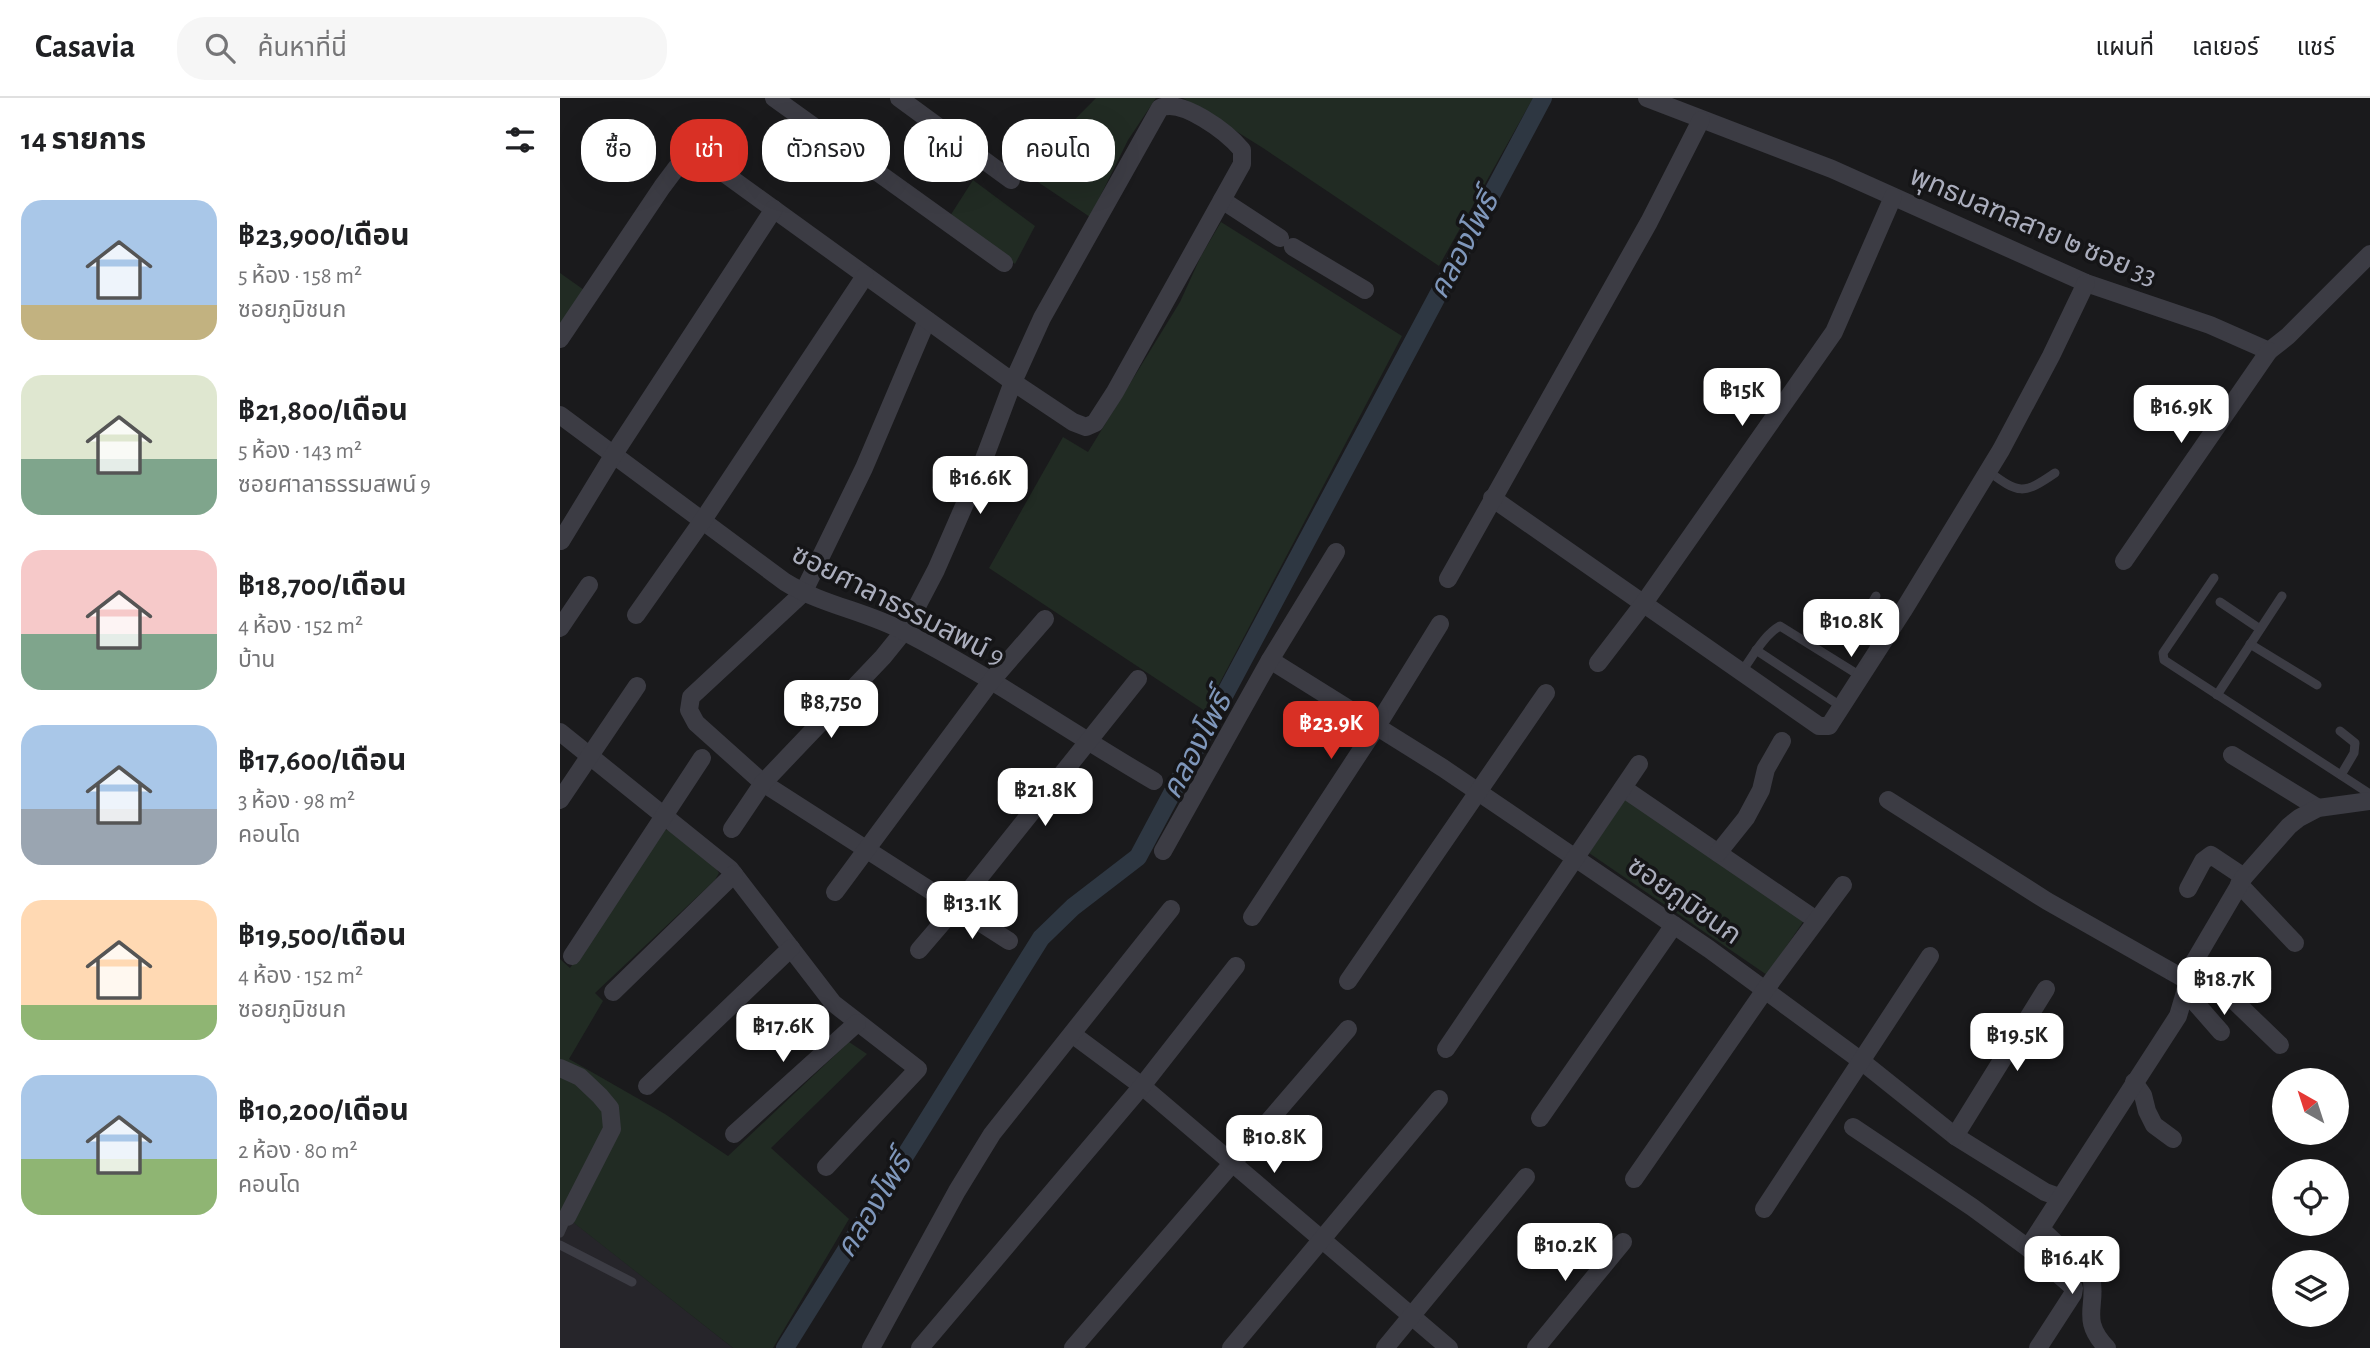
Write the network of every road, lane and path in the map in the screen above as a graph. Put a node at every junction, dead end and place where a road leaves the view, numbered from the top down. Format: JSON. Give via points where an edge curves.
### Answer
{"nodes":[{"id":1,"x":774,"y":98,"type":"edge"},
{"id":2,"x":900,"y":98,"type":"edge"},
{"id":3,"x":1647,"y":98,"type":"edge"},
{"id":4,"x":1701,"y":120,"type":"junction"},
{"id":5,"x":1002,"y":173,"type":"edge"},
{"id":6,"x":1893,"y":197,"type":"junction"},
{"id":7,"x":1222,"y":200,"type":"junction"},
{"id":8,"x":774,"y":209,"type":"junction"},
{"id":9,"x":2370,"y":254,"type":"edge"},
{"id":10,"x":1004,"y":263,"type":"dead end"},
{"id":11,"x":865,"y":276,"type":"junction"},
{"id":12,"x":2086,"y":283,"type":"junction"},
{"id":13,"x":1366,"y":290,"type":"dead end"},
{"id":14,"x":927,"y":320,"type":"junction"},
{"id":15,"x":560,"y":340,"type":"edge"},
{"id":16,"x":2269,"y":351,"type":"junction"},
{"id":17,"x":1013,"y":382,"type":"junction"},
{"id":18,"x":560,"y":415,"type":"edge"},
{"id":19,"x":614,"y":454,"type":"junction"},
{"id":20,"x":1988,"y":471,"type":"junction"},
{"id":21,"x":2055,"y":473,"type":"dead end"},
{"id":22,"x":1492,"y":498,"type":"junction"},
{"id":23,"x":703,"y":520,"type":"junction"},
{"id":24,"x":561,"y":541,"type":"edge"},
{"id":25,"x":1336,"y":552,"type":"dead end"},
{"id":26,"x":2124,"y":561,"type":"dead end"},
{"id":27,"x":2214,"y":578,"type":"dead end"},
{"id":28,"x":1448,"y":579,"type":"dead end"},
{"id":29,"x":589,"y":585,"type":"dead end"},
{"id":30,"x":803,"y":593,"type":"junction"},
{"id":31,"x":1876,"y":596,"type":"dead end"},
{"id":32,"x":2283,"y":596,"type":"dead end"},
{"id":33,"x":2220,"y":602,"type":"dead end"},
{"id":34,"x":1644,"y":603,"type":"junction"},
{"id":35,"x":636,"y":615,"type":"dead end"},
{"id":36,"x":1045,"y":619,"type":"dead end"},
{"id":37,"x":1440,"y":624,"type":"dead end"},
{"id":38,"x":560,"y":628,"type":"edge"},
{"id":39,"x":2260,"y":629,"type":"junction"},
{"id":40,"x":904,"y":631,"type":"junction"},
{"id":41,"x":2250,"y":644,"type":"junction"},
{"id":42,"x":1880,"y":648,"type":"junction"},
{"id":43,"x":1756,"y":650,"type":"junction"},
{"id":44,"x":1270,"y":660,"type":"junction"},
{"id":45,"x":1598,"y":663,"type":"dead end"},
{"id":46,"x":1742,"y":671,"type":"junction"},
{"id":47,"x":1862,"y":677,"type":"junction"},
{"id":48,"x":1138,"y":679,"type":"dead end"},
{"id":49,"x":992,"y":680,"type":"junction"},
{"id":50,"x":2317,"y":685,"type":"dead end"},
{"id":51,"x":637,"y":686,"type":"dead end"},
{"id":52,"x":1546,"y":693,"type":"dead end"},
{"id":53,"x":2217,"y":695,"type":"junction"},
{"id":54,"x":1842,"y":707,"type":"junction"},
{"id":55,"x":1377,"y":726,"type":"junction"},
{"id":56,"x":560,"y":732,"type":"edge"},
{"id":57,"x":2340,"y":732,"type":"dead end"},
{"id":58,"x":1782,"y":741,"type":"dead end"},
{"id":59,"x":1088,"y":743,"type":"junction"},
{"id":60,"x":2232,"y":755,"type":"dead end"},
{"id":61,"x":590,"y":756,"type":"junction"},
{"id":62,"x":702,"y":758,"type":"dead end"},
{"id":63,"x":1639,"y":764,"type":"dead end"},
{"id":64,"x":2341,"y":775,"type":"junction"},
{"id":65,"x":1154,"y":781,"type":"dead end"},
{"id":66,"x":763,"y":783,"type":"junction"},
{"id":67,"x":1623,"y":788,"type":"junction"},
{"id":68,"x":1479,"y":792,"type":"junction"},
{"id":69,"x":2370,"y":794,"type":"edge"},
{"id":70,"x":560,"y":800,"type":"edge"},
{"id":71,"x":1888,"y":800,"type":"dead end"},
{"id":72,"x":2370,"y":801,"type":"edge"},
{"id":73,"x":2318,"y":808,"type":"junction"},
{"id":74,"x":664,"y":816,"type":"junction"},
{"id":75,"x":732,"y":829,"type":"dead end"},
{"id":76,"x":867,"y":849,"type":"junction"},
{"id":77,"x":1163,"y":851,"type":"dead end"},
{"id":78,"x":1718,"y":853,"type":"junction"},
{"id":79,"x":1576,"y":858,"type":"junction"},
{"id":80,"x":734,"y":874,"type":"junction"},
{"id":81,"x":2241,"y":880,"type":"junction"},
{"id":82,"x":1843,"y":885,"type":"dead end"},
{"id":83,"x":2188,"y":889,"type":"dead end"},
{"id":84,"x":835,"y":892,"type":"dead end"},
{"id":85,"x":955,"y":908,"type":"junction"},
{"id":86,"x":1171,"y":909,"type":"dead end"},
{"id":87,"x":1252,"y":917,"type":"dead end"},
{"id":88,"x":1816,"y":920,"type":"junction"},
{"id":89,"x":1674,"y":925,"type":"junction"},
{"id":90,"x":1009,"y":942,"type":"dead end"},
{"id":91,"x":2295,"y":943,"type":"dead end"},
{"id":92,"x":790,"y":948,"type":"junction"},
{"id":93,"x":919,"y":950,"type":"dead end"},
{"id":94,"x":572,"y":956,"type":"dead end"},
{"id":95,"x":1930,"y":956,"type":"dead end"},
{"id":96,"x":2194,"y":962,"type":"junction"},
{"id":97,"x":1236,"y":966,"type":"dead end"},
{"id":98,"x":1348,"y":981,"type":"dead end"},
{"id":99,"x":2186,"y":986,"type":"junction"},
{"id":100,"x":2046,"y":989,"type":"dead end"},
{"id":101,"x":1765,"y":990,"type":"junction"},
{"id":102,"x":612,"y":992,"type":"dead end"},
{"id":103,"x":858,"y":1023,"type":"junction"},
{"id":104,"x":1348,"y":1028,"type":"dead end"},
{"id":105,"x":2221,"y":1032,"type":"dead end"},
{"id":106,"x":1072,"y":1034,"type":"junction"},
{"id":107,"x":2280,"y":1045,"type":"dead end"},
{"id":108,"x":1446,"y":1049,"type":"dead end"},
{"id":109,"x":1860,"y":1060,"type":"junction"},
{"id":110,"x":560,"y":1068,"type":"edge"},
{"id":111,"x":2133,"y":1082,"type":"junction"},
{"id":112,"x":646,"y":1086,"type":"dead end"},
{"id":113,"x":1142,"y":1086,"type":"junction"},
{"id":114,"x":1439,"y":1099,"type":"dead end"},
{"id":115,"x":1540,"y":1118,"type":"dead end"},
{"id":116,"x":1853,"y":1127,"type":"dead end"},
{"id":117,"x":734,"y":1134,"type":"dead end"},
{"id":118,"x":1955,"y":1136,"type":"junction"},
{"id":119,"x":2173,"y":1139,"type":"dead end"},
{"id":120,"x":1231,"y":1164,"type":"junction"},
{"id":121,"x":826,"y":1167,"type":"dead end"},
{"id":122,"x":1527,"y":1177,"type":"dead end"},
{"id":123,"x":1634,"y":1179,"type":"dead end"},
{"id":124,"x":2059,"y":1197,"type":"junction"},
{"id":125,"x":1764,"y":1209,"type":"dead end"},
{"id":126,"x":563,"y":1225,"type":"edge"},
{"id":127,"x":2041,"y":1229,"type":"junction"},
{"id":128,"x":1321,"y":1239,"type":"junction"},
{"id":129,"x":1623,"y":1242,"type":"dead end"},
{"id":130,"x":560,"y":1245,"type":"edge"},
{"id":131,"x":2028,"y":1248,"type":"junction"},
{"id":132,"x":632,"y":1282,"type":"dead end"},
{"id":133,"x":1411,"y":1316,"type":"junction"},
{"id":134,"x":872,"y":1348,"type":"edge"},
{"id":135,"x":920,"y":1348,"type":"edge"},
{"id":136,"x":1073,"y":1348,"type":"edge"},
{"id":137,"x":1231,"y":1348,"type":"edge"},
{"id":138,"x":1385,"y":1348,"type":"edge"},
{"id":139,"x":1449,"y":1348,"type":"edge"},
{"id":140,"x":1536,"y":1348,"type":"edge"},
{"id":141,"x":2038,"y":1348,"type":"edge"},
{"id":142,"x":2107,"y":1348,"type":"edge"}],
"edges":[{"from":1,"to":10,"type":"street"},
{"from":2,"to":5,"type":"street"},
{"from":3,"to":4,"type":"street","name":"พุทธมลฑลสาย ๒ ซอย 33"},
{"from":4,"to":6,"type":"street","name":"พุทธมลฑลสาย ๒ ซอย 33"},
{"from":4,"to":22,"type":"street","via":[[1649,222]]},
{"from":6,"to":12,"type":"street","name":"พุทธมลฑลสาย ๒ ซอย 33"},
{"from":6,"to":34,"type":"street","via":[[1834,332]]},
{"from":7,"to":13,"type":"street"},
{"from":7,"to":17,"type":"street","via":[[1095,423],[1086,427],[1073,422]]},
{"from":7,"to":17,"type":"street","via":[[1242,164],[1242,150],[1222,131],[1179,106],[1160,108],[1049,306]]},
{"from":8,"to":11,"type":"street"},
{"from":8,"to":15,"type":"street","via":[[696,159],[677,167]]},
{"from":8,"to":19,"type":"street"},
{"from":9,"to":16,"type":"street"},
{"from":11,"to":14,"type":"street"},
{"from":11,"to":23,"type":"street"},
{"from":12,"to":16,"type":"street","name":"พุทธมลฑลสาย ๒ ซอย 33","via":[[2210,325]]},
{"from":12,"to":20,"type":"street"},
{"from":14,"to":17,"type":"street"},
{"from":14,"to":30,"type":"street","via":[[864,468]]},
{"from":16,"to":26,"type":"street"},
{"from":17,"to":40,"type":"street","via":[[936,570]]},
{"from":18,"to":19,"type":"street","name":"ซอยศาลาธรรมสพน์ 9"},
{"from":19,"to":23,"type":"street","name":"ซอยศาลาธรรมสพน์ 9"},
{"from":19,"to":24,"type":"street"},
{"from":20,"to":21,"type":"lane","via":[[2011,488],[2023,489]]},
{"from":20,"to":42,"type":"street"},
{"from":22,"to":28,"type":"street"},
{"from":22,"to":34,"type":"street"},
{"from":23,"to":30,"type":"street","name":"ซอยศาลาธรรมสพน์ 9"},
{"from":23,"to":35,"type":"street"},
{"from":25,"to":44,"type":"street"},
{"from":27,"to":53,"type":"lane","via":[[2162,656]]},
{"from":29,"to":38,"type":"street"},
{"from":30,"to":40,"type":"street","name":"ซอยศาลาธรรมสพน์ 9"},
{"from":30,"to":66,"type":"street","via":[[691,697],[689,710],[696,723]]},
{"from":31,"to":42,"type":"lane","via":[[1857,629]]},
{"from":32,"to":39,"type":"lane"},
{"from":33,"to":39,"type":"lane"},
{"from":34,"to":45,"type":"street"},
{"from":34,"to":46,"type":"street"},
{"from":36,"to":49,"type":"street"},
{"from":37,"to":55,"type":"street"},
{"from":39,"to":41,"type":"lane"},
{"from":40,"to":49,"type":"street","name":"ซอยศาลาธรรมสพน์ 9"},
{"from":40,"to":66,"type":"street"},
{"from":41,"to":50,"type":"lane"},
{"from":41,"to":53,"type":"lane"},
{"from":42,"to":47,"type":"street"},
{"from":43,"to":46,"type":"lane"},
{"from":43,"to":47,"type":"lane","via":[[1780,626]]},
{"from":43,"to":54,"type":"lane"},
{"from":44,"to":55,"type":"street","name":"ซอยภูมิชนก"},
{"from":44,"to":77,"type":"street"},
{"from":46,"to":54,"type":"street","via":[[1819,726],[1829,726]]},
{"from":47,"to":54,"type":"street"},
{"from":48,"to":59,"type":"street"},
{"from":49,"to":59,"type":"street","name":"ซอยศาลาธรรมสพน์ 9"},
{"from":49,"to":76,"type":"street"},
{"from":51,"to":61,"type":"street"},
{"from":52,"to":68,"type":"street"},
{"from":53,"to":64,"type":"lane"},
{"from":55,"to":68,"type":"street","name":"ซอยภูมิชนก"},
{"from":55,"to":87,"type":"street"},
{"from":56,"to":61,"type":"street"},
{"from":57,"to":64,"type":"lane","via":[[2355,743]]},
{"from":58,"to":78,"type":"street","via":[[1746,818]]},
{"from":59,"to":65,"type":"street","name":"ซอยศาลาธรรมสพน์ 9"},
{"from":59,"to":85,"type":"street"},
{"from":60,"to":73,"type":"street"},
{"from":61,"to":70,"type":"street"},
{"from":61,"to":74,"type":"street"},
{"from":62,"to":74,"type":"street"},
{"from":63,"to":67,"type":"street"},
{"from":64,"to":69,"type":"lane"},
{"from":66,"to":75,"type":"street"},
{"from":66,"to":76,"type":"street"},
{"from":67,"to":78,"type":"street"},
{"from":67,"to":79,"type":"street"},
{"from":68,"to":79,"type":"street","name":"ซอยภูมิชนก"},
{"from":68,"to":98,"type":"street"},
{"from":71,"to":99,"type":"street"},
{"from":72,"to":73,"type":"street"},
{"from":73,"to":81,"type":"street","via":[[2289,826]]},
{"from":74,"to":80,"type":"street"},
{"from":74,"to":94,"type":"street"},
{"from":76,"to":84,"type":"street"},
{"from":76,"to":85,"type":"street"},
{"from":78,"to":88,"type":"street"},
{"from":79,"to":89,"type":"street","name":"ซอยภูมิชนก"},
{"from":79,"to":108,"type":"street"},
{"from":80,"to":92,"type":"street"},
{"from":80,"to":102,"type":"street"},
{"from":81,"to":83,"type":"street","via":[[2211,855],[2203,860]]},
{"from":81,"to":91,"type":"street"},
{"from":81,"to":96,"type":"street"},
{"from":82,"to":88,"type":"street"},
{"from":85,"to":90,"type":"street"},
{"from":85,"to":93,"type":"street"},
{"from":86,"to":106,"type":"street"},
{"from":88,"to":101,"type":"street"},
{"from":89,"to":101,"type":"street","name":"ซอยภูมิชนก"},
{"from":89,"to":115,"type":"street"},
{"from":92,"to":103,"type":"street","via":[[833,1003]]},
{"from":92,"to":112,"type":"street"},
{"from":95,"to":109,"type":"street"},
{"from":96,"to":99,"type":"street"},
{"from":96,"to":107,"type":"street"},
{"from":97,"to":113,"type":"street"},
{"from":99,"to":105,"type":"street"},
{"from":99,"to":111,"type":"street","via":[[2178,1016]]},
{"from":100,"to":118,"type":"street"},
{"from":101,"to":109,"type":"street","name":"ซอยภูมิชนก"},
{"from":101,"to":123,"type":"street"},
{"from":103,"to":117,"type":"street"},
{"from":103,"to":121,"type":"street","via":[[918,1069]]},
{"from":104,"to":120,"type":"street"},
{"from":106,"to":113,"type":"street"},
{"from":106,"to":134,"type":"street","via":[[992,1133]]},
{"from":109,"to":118,"type":"street","name":"ซอยภูมิชนก"},
{"from":109,"to":125,"type":"street"},
{"from":110,"to":126,"type":"street","via":[[580,1077],[600,1096],[610,1108],[612,1129]]},
{"from":111,"to":119,"type":"street","via":[[2154,1125]]},
{"from":111,"to":124,"type":"street"},
{"from":113,"to":120,"type":"street"},
{"from":113,"to":135,"type":"street"},
{"from":114,"to":128,"type":"street"},
{"from":116,"to":131,"type":"street"},
{"from":118,"to":124,"type":"street","name":"ซอยภูมิชนก"},
{"from":120,"to":128,"type":"street"},
{"from":120,"to":136,"type":"street"},
{"from":122,"to":133,"type":"street"},
{"from":124,"to":127,"type":"street"},
{"from":127,"to":131,"type":"street"},
{"from":127,"to":142,"type":"street","via":[[2091,1276],[2090,1317]]},
{"from":128,"to":133,"type":"street"},
{"from":128,"to":137,"type":"street"},
{"from":129,"to":140,"type":"street"},
{"from":130,"to":132,"type":"lane"},
{"from":131,"to":141,"type":"street","via":[[2074,1288]]},
{"from":133,"to":138,"type":"street"},
{"from":133,"to":139,"type":"street"}]}
